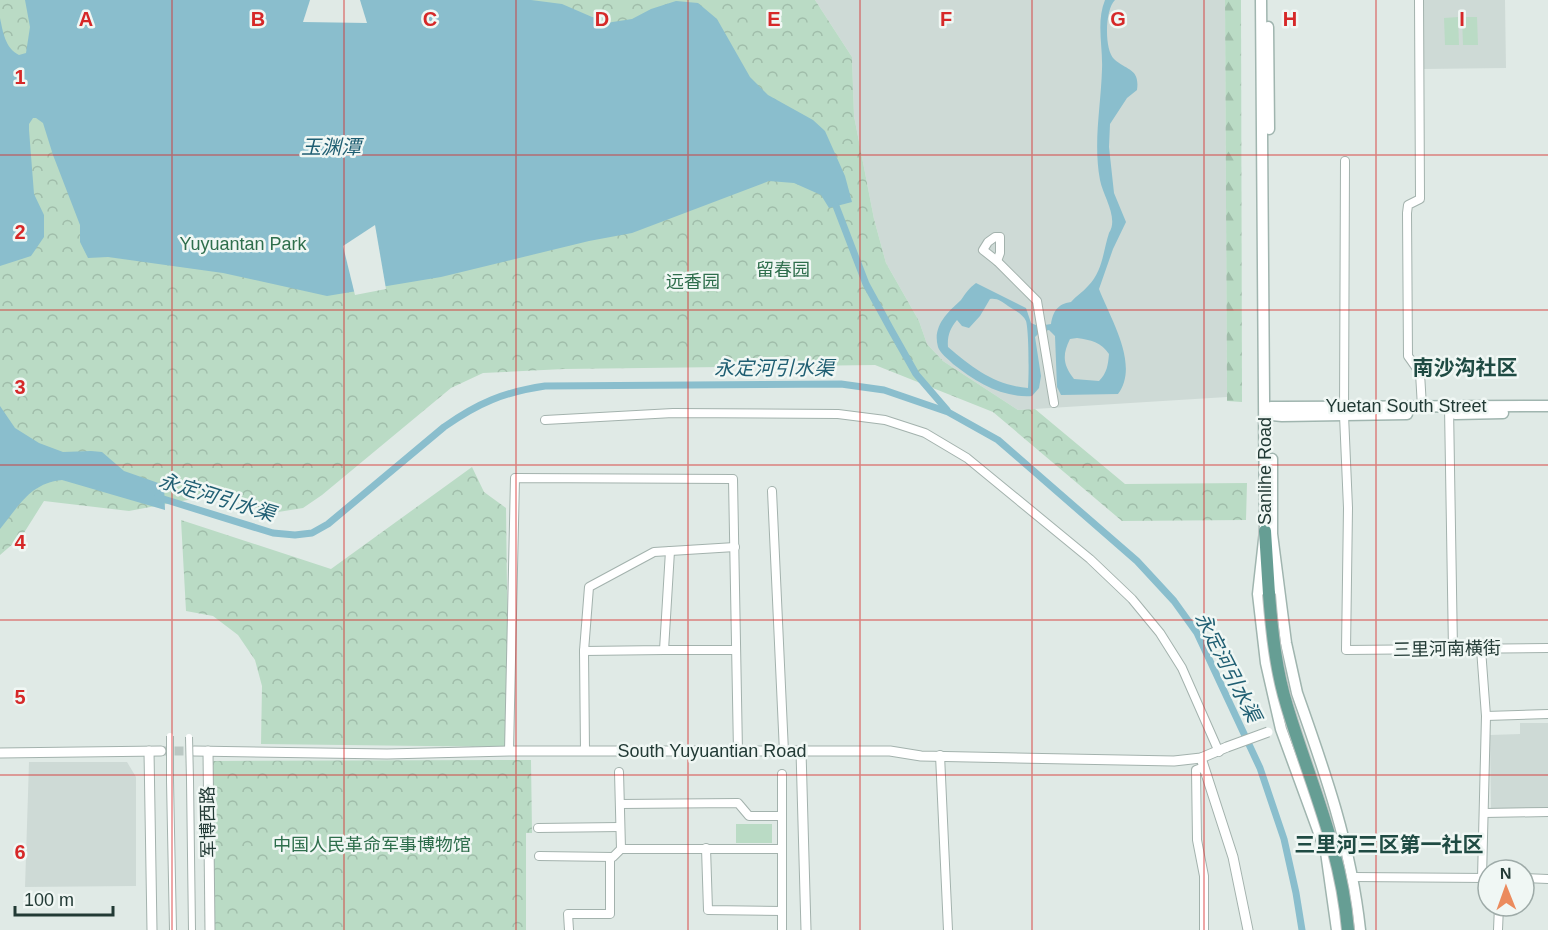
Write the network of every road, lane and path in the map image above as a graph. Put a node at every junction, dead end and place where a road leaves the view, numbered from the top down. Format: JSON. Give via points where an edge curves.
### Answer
{"nodes":[{"id":1,"x":1261,"y":0,"type":"edge"},
{"id":2,"x":1268,"y":0,"type":"edge"},
{"id":3,"x":1419,"y":0,"type":"edge"},
{"id":4,"x":1345,"y":161,"type":"dead end"},
{"id":5,"x":997,"y":261,"type":"dead end"},
{"id":6,"x":1054,"y":403,"type":"dead end"},
{"id":7,"x":1548,"y":406,"type":"edge"},
{"id":8,"x":1422,"y":407,"type":"junction"},
{"id":9,"x":1449,"y":410,"type":"junction"},
{"id":10,"x":1269,"y":411,"type":"junction"},
{"id":11,"x":1344,"y":411,"type":"junction"},
{"id":12,"x":1548,"y":412,"type":"edge"},
{"id":13,"x":545,"y":420,"type":"dead end"},
{"id":14,"x":772,"y":490,"type":"dead end"},
{"id":15,"x":1269,"y":532,"type":"junction"},
{"id":16,"x":735,"y":547,"type":"junction"},
{"id":17,"x":670,"y":551,"type":"junction"},
{"id":18,"x":1548,"y":648,"type":"edge"},
{"id":19,"x":1481,"y":649,"type":"junction"},
{"id":20,"x":663,"y":650,"type":"junction"},
{"id":21,"x":736,"y":650,"type":"junction"},
{"id":22,"x":1453,"y":650,"type":"junction"},
{"id":23,"x":584,"y":651,"type":"junction"},
{"id":24,"x":1548,"y":714,"type":"edge"},
{"id":25,"x":1486,"y":716,"type":"junction"},
{"id":26,"x":1281,"y":729,"type":"junction"},
{"id":27,"x":170,"y":736,"type":"dead end"},
{"id":28,"x":189,"y":736,"type":"dead end"},
{"id":29,"x":1223,"y":749,"type":"junction"},
{"id":30,"x":149,"y":751,"type":"junction"},
{"id":31,"x":161,"y":751,"type":"tunnel mouth"},
{"id":32,"x":194,"y":751,"type":"tunnel mouth"},
{"id":33,"x":208,"y":751,"type":"junction"},
{"id":34,"x":509,"y":751,"type":"junction"},
{"id":35,"x":585,"y":751,"type":"junction"},
{"id":36,"x":801,"y":751,"type":"junction"},
{"id":37,"x":738,"y":752,"type":"junction"},
{"id":38,"x":784,"y":752,"type":"junction"},
{"id":39,"x":0,"y":753,"type":"edge"},
{"id":40,"x":940,"y":755,"type":"junction"},
{"id":41,"x":1203,"y":762,"type":"junction"},
{"id":42,"x":620,"y":772,"type":"dead end"},
{"id":43,"x":782,"y":774,"type":"dead end"},
{"id":44,"x":620,"y":804,"type":"junction"},
{"id":45,"x":1548,"y":812,"type":"edge"},
{"id":46,"x":1484,"y":813,"type":"junction"},
{"id":47,"x":782,"y":816,"type":"junction"},
{"id":48,"x":620,"y":827,"type":"junction"},
{"id":49,"x":538,"y":828,"type":"dead end"},
{"id":50,"x":1346,"y":844,"type":"junction"},
{"id":51,"x":706,"y":848,"type":"junction"},
{"id":52,"x":621,"y":849,"type":"junction"},
{"id":53,"x":782,"y":849,"type":"junction"},
{"id":54,"x":1326,"y":852,"type":"junction"},
{"id":55,"x":539,"y":856,"type":"dead end"},
{"id":56,"x":610,"y":857,"type":"junction"},
{"id":57,"x":1485,"y":858,"type":"edge"},
{"id":58,"x":1353,"y":877,"type":"junction"},
{"id":59,"x":1476,"y":880,"type":"edge"},
{"id":60,"x":782,"y":911,"type":"junction"},
{"id":61,"x":152,"y":930,"type":"edge"},
{"id":62,"x":173,"y":930,"type":"edge"},
{"id":63,"x":192,"y":930,"type":"edge"},
{"id":64,"x":210,"y":930,"type":"edge"},
{"id":65,"x":568,"y":930,"type":"edge"},
{"id":66,"x":782,"y":930,"type":"edge"},
{"id":67,"x":806,"y":930,"type":"edge"},
{"id":68,"x":948,"y":930,"type":"edge"},
{"id":69,"x":1204,"y":930,"type":"edge"},
{"id":70,"x":1248,"y":930,"type":"edge"},
{"id":71,"x":1337,"y":930,"type":"edge"},
{"id":72,"x":1348,"y":930,"type":"edge"},
{"id":73,"x":1360,"y":930,"type":"edge"}],
"edges":[{"from":1,"to":10,"type":"main road","name":"Sanlihe Road"},
{"from":2,"to":10,"type":"main road","name":"Sanlihe Road"},
{"from":3,"to":8,"type":"street","via":[[1420,199],[1408,205],[1407,213],[1408,356],[1420,373]]},
{"from":4,"to":11,"type":"street"},
{"from":5,"to":6,"type":"street","via":[[1037,301]]},
{"from":7,"to":9,"type":"main road","name":"Yuetan South Street"},
{"from":8,"to":9,"type":"main road","name":"Yuetan South Street"},
{"from":8,"to":11,"type":"main road","name":"Yuetan South Street"},
{"from":9,"to":11,"type":"main road"},
{"from":9,"to":12,"type":"main road","name":"Yuetan South Street"},
{"from":9,"to":22,"type":"street"},
{"from":10,"to":11,"type":"main road"},
{"from":10,"to":15,"type":"main road","name":"Sanlihe Road"},
{"from":11,"to":22,"type":"street","name":"三里河南横街","via":[[1348,507],[1346,650]]},
{"from":13,"to":29,"type":"street","via":[[673,413],[838,414],[885,420],[925,433],[967,458],[1132,598],[1182,668]]},
{"from":14,"to":38,"type":"street"},
{"from":15,"to":26,"type":"main road","name":"Sanlihe Road","via":[[1258,603]]},
{"from":15,"to":50,"type":"main road","name":"Sanlihe Road","via":[[1297,693]]},
{"from":15,"to":72,"type":"main road","bridge":true,"via":[[1269,594],[1279,675],[1333,844]]},
{"from":16,"to":17,"type":"street"},
{"from":16,"to":21,"type":"street"},
{"from":16,"to":34,"type":"street","via":[[733,479],[514,478]]},
{"from":17,"to":20,"type":"street"},
{"from":17,"to":23,"type":"street","via":[[654,552],[589,587]]},
{"from":18,"to":19,"type":"street","name":"三里河南横街"},
{"from":19,"to":22,"type":"street","name":"三里河南横街"},
{"from":19,"to":25,"type":"street"},
{"from":20,"to":21,"type":"street"},
{"from":20,"to":23,"type":"street"},
{"from":21,"to":37,"type":"street"},
{"from":23,"to":35,"type":"street"},
{"from":24,"to":25,"type":"street"},
{"from":25,"to":46,"type":"street"},
{"from":26,"to":29,"type":"street","name":"South Yuyuantian Road","bridge":true},
{"from":26,"to":54,"type":"main road","name":"Sanlihe Road"},
{"from":27,"to":62,"type":"street","bridge":true},
{"from":28,"to":63,"type":"street","bridge":true},
{"from":29,"to":41,"type":"street","name":"South Yuyuantian Road"},
{"from":30,"to":31,"type":"street"},
{"from":30,"to":39,"type":"street"},
{"from":30,"to":61,"type":"street"},
{"from":32,"to":33,"type":"street","name":"South Yuyuantian Road"},
{"from":33,"to":34,"type":"street","name":"South Yuyuantian Road"},
{"from":33,"to":64,"type":"street","name":"军博西路"},
{"from":34,"to":35,"type":"street","name":"South Yuyuantian Road"},
{"from":35,"to":37,"type":"street","name":"South Yuyuantian Road"},
{"from":36,"to":38,"type":"street","name":"South Yuyuantian Road"},
{"from":36,"to":40,"type":"street","name":"South Yuyuantian Road"},
{"from":36,"to":67,"type":"street"},
{"from":37,"to":38,"type":"street","name":"South Yuyuantian Road"},
{"from":40,"to":41,"type":"street","name":"South Yuyuantian Road"},
{"from":40,"to":68,"type":"street"},
{"from":41,"to":69,"type":"street","via":[[1196,770]]},
{"from":41,"to":70,"type":"street","via":[[1233,857]]},
{"from":42,"to":44,"type":"street"},
{"from":43,"to":47,"type":"street"},
{"from":44,"to":47,"type":"street","via":[[738,803],[749,816]]},
{"from":44,"to":48,"type":"street"},
{"from":45,"to":46,"type":"street"},
{"from":46,"to":57,"type":"street"},
{"from":47,"to":53,"type":"street"},
{"from":48,"to":49,"type":"street"},
{"from":48,"to":52,"type":"street"},
{"from":50,"to":54,"type":"street"},
{"from":50,"to":58,"type":"main road","name":"Sanlihe Road"},
{"from":51,"to":52,"type":"street"},
{"from":51,"to":53,"type":"street"},
{"from":51,"to":60,"type":"street","via":[[708,910]]},
{"from":52,"to":56,"type":"street"},
{"from":53,"to":60,"type":"street"},
{"from":54,"to":71,"type":"main road","name":"Sanlihe Road"},
{"from":55,"to":56,"type":"street"},
{"from":56,"to":65,"type":"street","via":[[610,914],[568,914]]},
{"from":58,"to":59,"type":"street"},
{"from":58,"to":73,"type":"main road","name":"Sanlihe Road"},
{"from":60,"to":66,"type":"street"}]}
